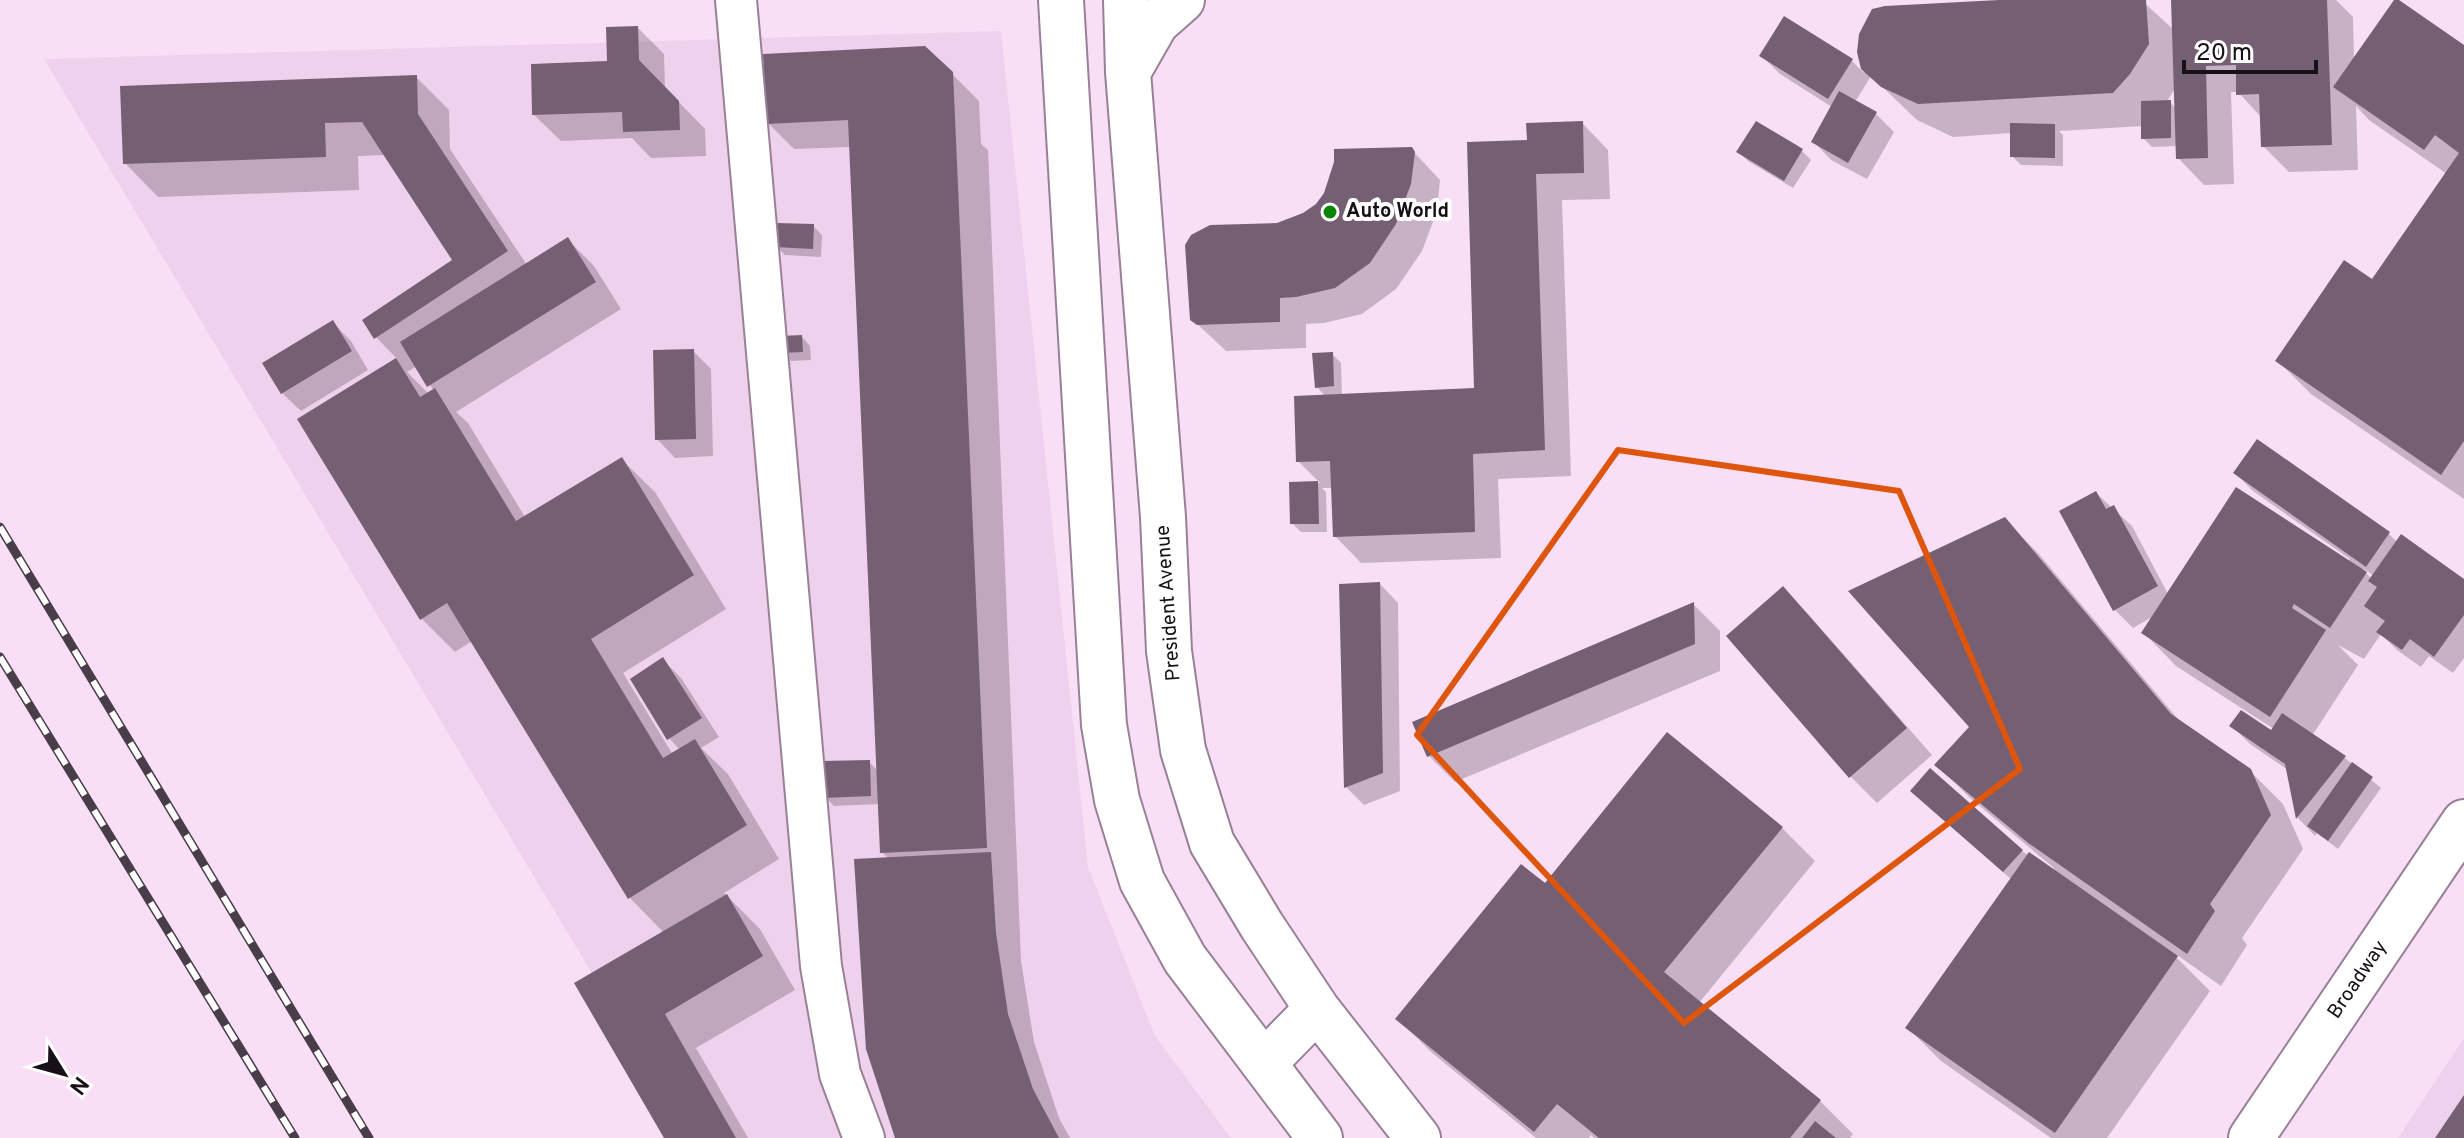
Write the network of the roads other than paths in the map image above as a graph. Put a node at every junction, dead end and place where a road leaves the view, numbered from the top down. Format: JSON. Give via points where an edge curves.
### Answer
{"nodes":[{"id":1,"x":736,"y":0,"type":"edge"},
{"id":2,"x":1061,"y":0,"type":"edge"},
{"id":3,"x":1126,"y":0,"type":"edge"},
{"id":4,"x":1182,"y":0,"type":"edge"},
{"id":5,"x":1128,"y":72,"type":"junction"},
{"id":6,"x":1149,"y":348,"type":"junction"},
{"id":7,"x":1082,"y":349,"type":"junction"},
{"id":8,"x":2464,"y":822,"type":"edge"},
{"id":9,"x":1317,"y":1009,"type":"junction"},
{"id":10,"x":1264,"y":1063,"type":"junction"},
{"id":11,"x":1318,"y":1137,"type":"edge"},
{"id":12,"x":864,"y":1138,"type":"edge"},
{"id":13,"x":1418,"y":1138,"type":"edge"},
{"id":14,"x":2251,"y":1138,"type":"edge"}],
"edges":[{"from":1,"to":12,"type":"street","via":[[821,966],[840,1074]]},
{"from":2,"to":7,"type":"main road"},
{"from":3,"to":5,"type":"main road","name":"President Avenue"},
{"from":4,"to":5,"type":"main road","via":[[1156,23]]},
{"from":5,"to":6,"type":"main road","name":"President Avenue"},
{"from":6,"to":7,"type":"main road"},
{"from":6,"to":9,"type":"main road","name":"President Avenue","via":[[1169,651],[1183,750],[1212,843]]},
{"from":7,"to":10,"type":"main road","via":[[1104,725],[1117,800],[1142,881],[1185,959]]},
{"from":8,"to":14,"type":"main road","name":"Broadway"},
{"from":9,"to":10,"type":"main road"},
{"from":9,"to":13,"type":"main road","name":"President Avenue"},
{"from":10,"to":11,"type":"main road"}]}
